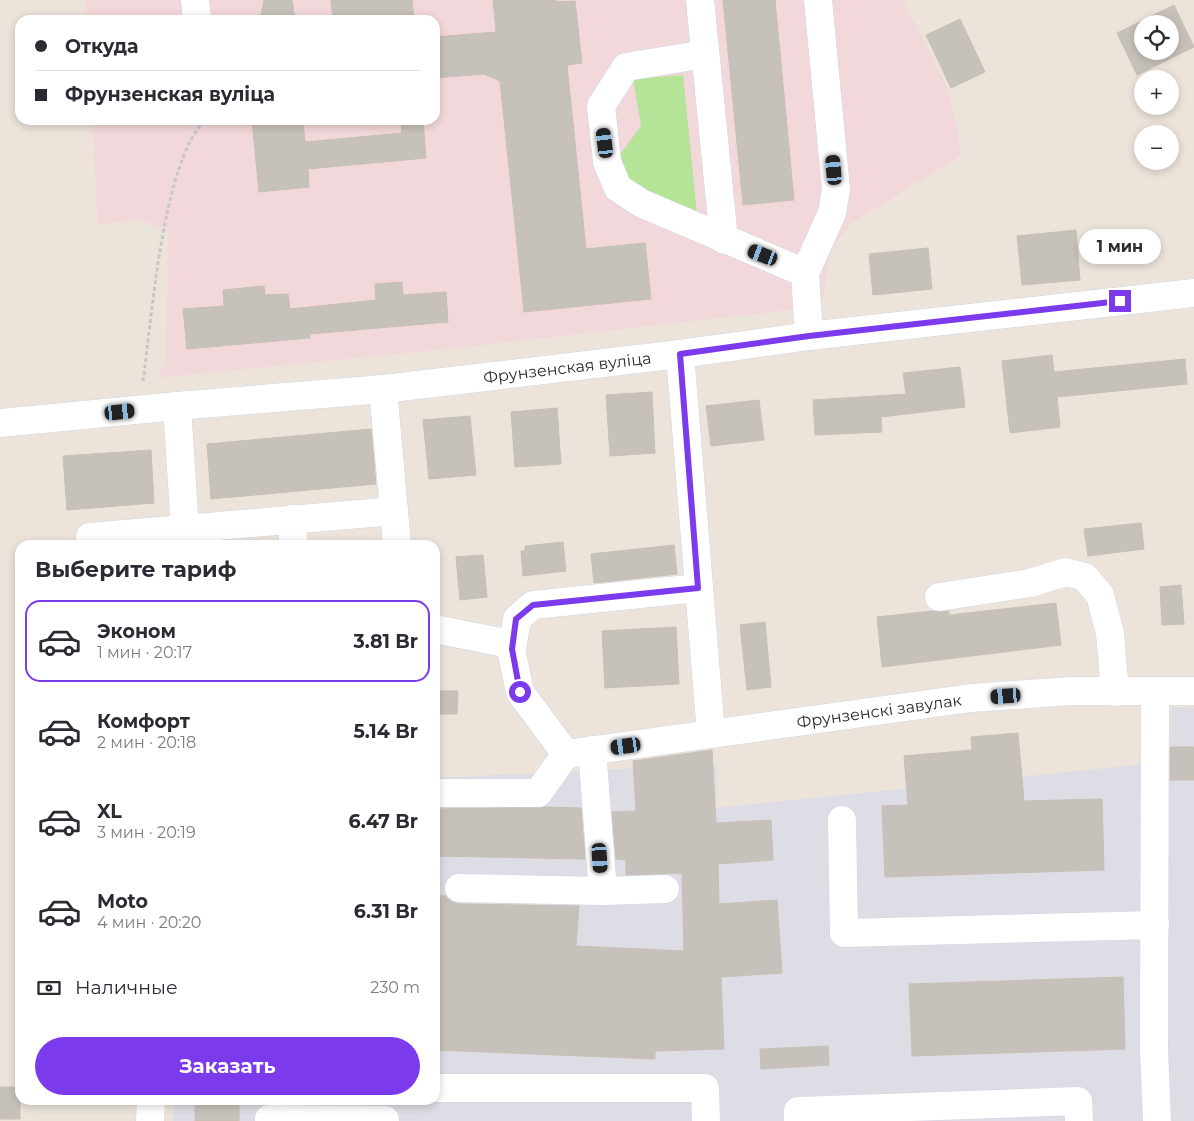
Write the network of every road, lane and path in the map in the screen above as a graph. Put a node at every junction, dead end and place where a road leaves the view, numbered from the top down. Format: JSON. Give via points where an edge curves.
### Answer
{"nodes":[{"id":1,"x":195,"y":0,"type":"edge"},
{"id":2,"x":700,"y":0,"type":"edge"},
{"id":3,"x":818,"y":0,"type":"edge"},
{"id":4,"x":196,"y":15,"type":"edge"},
{"id":5,"x":705,"y":54,"type":"junction"},
{"id":6,"x":199,"y":125,"type":"edge"},
{"id":7,"x":724,"y":240,"type":"junction"},
{"id":8,"x":805,"y":273,"type":"junction"},
{"id":9,"x":1194,"y":293,"type":"edge"},
{"id":10,"x":809,"y":336,"type":"junction"},
{"id":11,"x":680,"y":354,"type":"junction"},
{"id":12,"x":143,"y":387,"type":"dead end"},
{"id":13,"x":383,"y":389,"type":"junction"},
{"id":14,"x":177,"y":406,"type":"junction"},
{"id":15,"x":0,"y":423,"type":"edge"},
{"id":16,"x":394,"y":511,"type":"junction"},
{"id":17,"x":185,"y":529,"type":"junction"},
{"id":18,"x":293,"y":532,"type":"edge"},
{"id":19,"x":90,"y":537,"type":"dead end"},
{"id":20,"x":396,"y":540,"type":"edge"},
{"id":21,"x":698,"y":588,"type":"junction"},
{"id":22,"x":939,"y":597,"type":"dead end"},
{"id":23,"x":440,"y":630,"type":"edge"},
{"id":24,"x":512,"y":649,"type":"junction"},
{"id":25,"x":1194,"y":691,"type":"edge"},
{"id":26,"x":1115,"y":692,"type":"junction"},
{"id":27,"x":1155,"y":692,"type":"junction"},
{"id":28,"x":711,"y":734,"type":"junction"},
{"id":29,"x":592,"y":750,"type":"junction"},
{"id":30,"x":566,"y":754,"type":"junction"},
{"id":31,"x":440,"y":793,"type":"edge"},
{"id":32,"x":842,"y":820,"type":"dead end"},
{"id":33,"x":460,"y":888,"type":"dead end"},
{"id":34,"x":665,"y":889,"type":"dead end"},
{"id":35,"x":603,"y":891,"type":"junction"},
{"id":36,"x":1155,"y":925,"type":"junction"},
{"id":37,"x":440,"y":1088,"type":"edge"},
{"id":38,"x":151,"y":1105,"type":"edge"},
{"id":39,"x":269,"y":1113,"type":"edge"},
{"id":40,"x":387,"y":1113,"type":"edge"},
{"id":41,"x":150,"y":1121,"type":"edge"},
{"id":42,"x":706,"y":1121,"type":"edge"},
{"id":43,"x":798,"y":1121,"type":"edge"},
{"id":44,"x":1079,"y":1121,"type":"edge"},
{"id":45,"x":1156,"y":1121,"type":"edge"}],
"edges":[{"from":1,"to":4,"type":"street"},
{"from":2,"to":5,"type":"street"},
{"from":3,"to":8,"type":"street","via":[[836,190],[832,213]]},
{"from":5,"to":7,"type":"street"},
{"from":5,"to":7,"type":"street","via":[[626,67],[601,106],[608,162],[618,188],[641,203]]},
{"from":6,"to":12,"type":"path","via":[[188,144],[166,215]]},
{"from":7,"to":8,"type":"street"},
{"from":8,"to":10,"type":"street"},
{"from":9,"to":10,"type":"street","name":"Фрунзенская вуліца"},
{"from":10,"to":11,"type":"street","name":"Фрунзенская вуліца"},
{"from":11,"to":13,"type":"street","name":"Фрунзенская вуліца"},
{"from":11,"to":21,"type":"street"},
{"from":13,"to":14,"type":"street","name":"Фрунзенская вуліца"},
{"from":13,"to":16,"type":"street"},
{"from":14,"to":15,"type":"street","name":"Фрунзенская вуліца"},
{"from":14,"to":17,"type":"street"},
{"from":16,"to":18,"type":"street"},
{"from":16,"to":20,"type":"street"},
{"from":17,"to":18,"type":"street"},
{"from":17,"to":19,"type":"street"},
{"from":21,"to":24,"type":"street","via":[[533,605],[516,619]]},
{"from":21,"to":28,"type":"street"},
{"from":22,"to":26,"type":"street","via":[[1030,583],[1066,572],[1085,577],[1100,595],[1110,633]]},
{"from":23,"to":24,"type":"street","via":[[510,644]]},
{"from":24,"to":30,"type":"street","via":[[520,692]]},
{"from":25,"to":27,"type":"street","name":"Фрунзенскі завулак"},
{"from":26,"to":27,"type":"street","name":"Фрунзенскі завулак"},
{"from":26,"to":28,"type":"street","name":"Фрунзенскі завулак","via":[[1072,691],[971,698]]},
{"from":27,"to":36,"type":"street"},
{"from":28,"to":29,"type":"street","name":"Фрунзенскі завулак"},
{"from":29,"to":30,"type":"street","name":"Фрунзенскі завулак"},
{"from":29,"to":35,"type":"street"},
{"from":30,"to":31,"type":"street","via":[[538,793]]},
{"from":32,"to":36,"type":"street","via":[[844,933]]},
{"from":33,"to":35,"type":"street"},
{"from":34,"to":35,"type":"street"},
{"from":36,"to":45,"type":"street"},
{"from":37,"to":42,"type":"street","via":[[705,1088]]},
{"from":38,"to":41,"type":"street"},
{"from":39,"to":40,"type":"street"},
{"from":43,"to":44,"type":"street","via":[[798,1111],[1078,1101]]}]}
